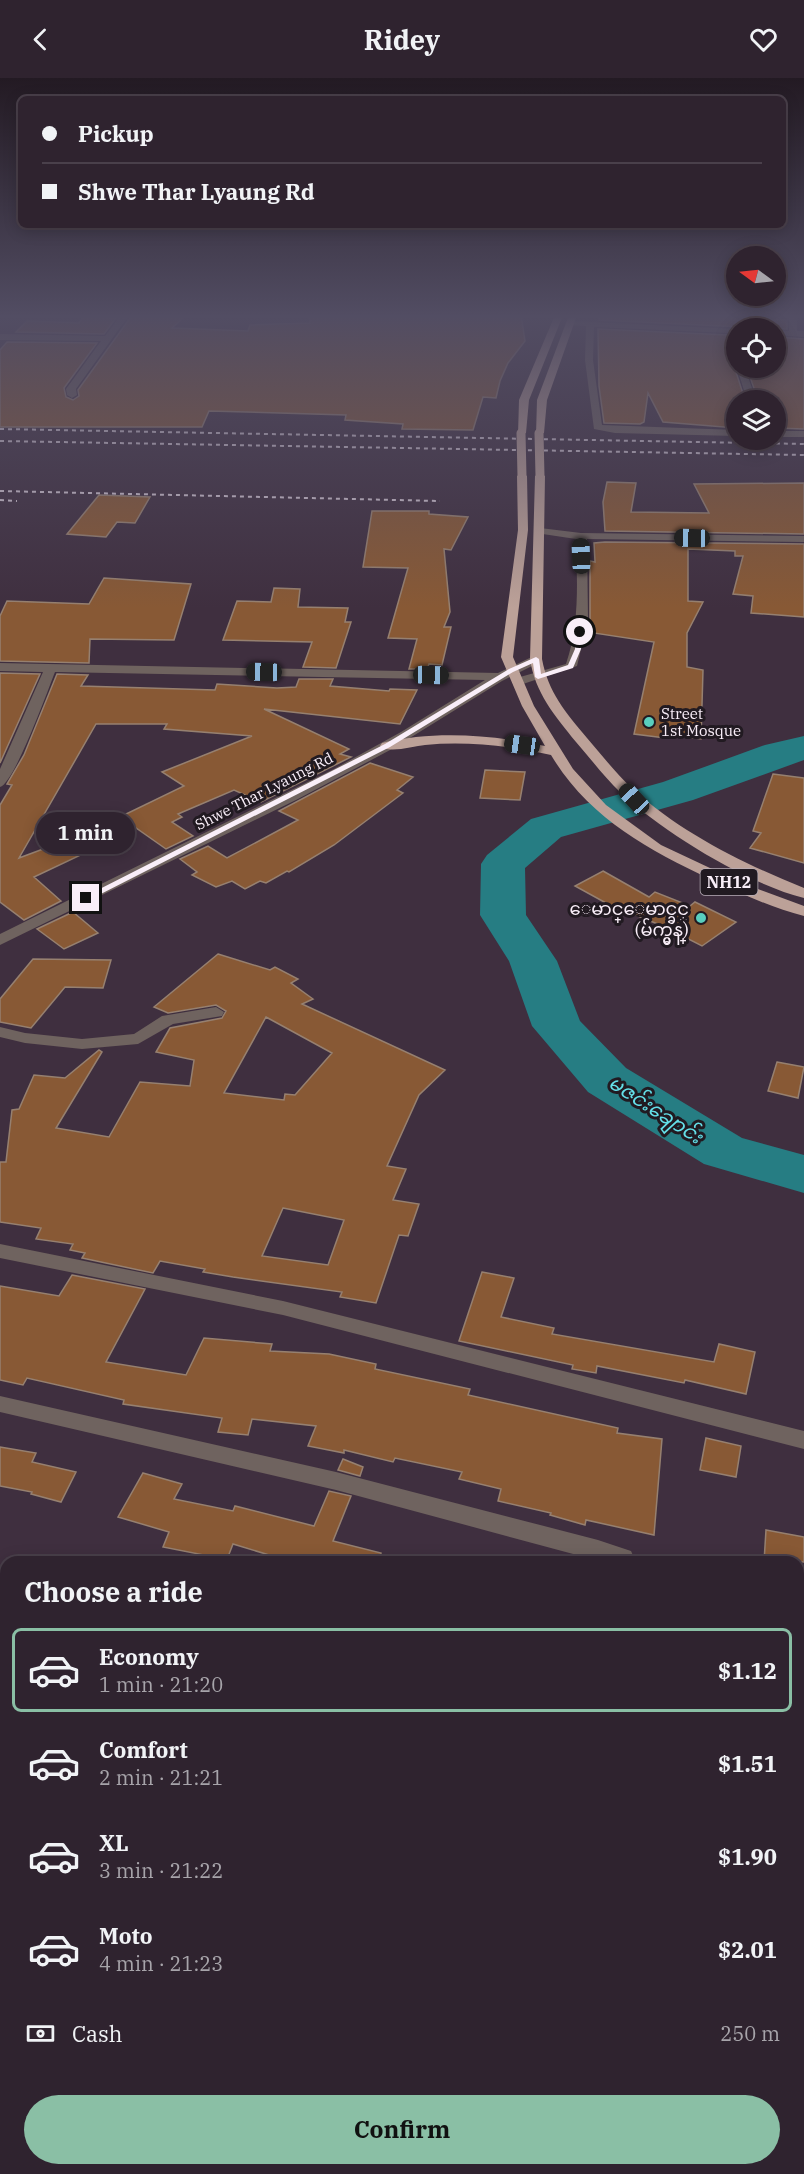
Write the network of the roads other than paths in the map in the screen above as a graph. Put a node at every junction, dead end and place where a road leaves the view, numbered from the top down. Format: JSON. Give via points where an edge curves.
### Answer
{"nodes":[{"id":1,"x":523,"y":413,"type":"edge"},
{"id":2,"x":541,"y":413,"type":"edge"},
{"id":3,"x":595,"y":413,"type":"edge"},
{"id":4,"x":726,"y":433,"type":"edge"},
{"id":5,"x":786,"y":434,"type":"edge"},
{"id":6,"x":804,"y":434,"type":"edge"},
{"id":7,"x":540,"y":531,"type":"junction"},
{"id":8,"x":581,"y":536,"type":"junction"},
{"id":9,"x":804,"y":539,"type":"edge"},
{"id":10,"x":536,"y":659,"type":"junction"},
{"id":11,"x":0,"y":667,"type":"edge"},
{"id":12,"x":50,"y":669,"type":"junction"},
{"id":13,"x":510,"y":676,"type":"junction"},
{"id":14,"x":538,"y":677,"type":"junction"},
{"id":15,"x":387,"y":746,"type":"junction"},
{"id":16,"x":556,"y":752,"type":"junction"},
{"id":17,"x":0,"y":783,"type":"edge"},
{"id":18,"x":804,"y":893,"type":"edge"},
{"id":19,"x":804,"y":911,"type":"edge"},
{"id":20,"x":0,"y":940,"type":"edge"},
{"id":21,"x":216,"y":1012,"type":"dead end"},
{"id":22,"x":0,"y":1032,"type":"edge"},
{"id":23,"x":0,"y":1251,"type":"edge"},
{"id":24,"x":0,"y":1404,"type":"edge"},
{"id":25,"x":804,"y":1440,"type":"edge"},
{"id":26,"x":617,"y":1556,"type":"edge"}],
"edges":[{"from":1,"to":13,"type":"highway","number":"NH12","bridge":true,"via":[[523,530],[507,657]]},
{"from":2,"to":7,"type":"highway","number":"NH12","bridge":true},
{"from":3,"to":4,"type":"street","via":[[597,427],[615,430]]},
{"from":5,"to":6,"type":"street"},
{"from":7,"to":8,"type":"street"},
{"from":7,"to":10,"type":"highway","number":"NH12"},
{"from":8,"to":9,"type":"street"},
{"from":8,"to":14,"type":"street","via":[[583,598],[578,649],[571,666]]},
{"from":10,"to":13,"type":"street","name":"Shwe Thar Lyaung Rd"},
{"from":10,"to":14,"type":"highway","number":"NH12"},
{"from":11,"to":12,"type":"street"},
{"from":12,"to":13,"type":"street"},
{"from":12,"to":17,"type":"street"},
{"from":13,"to":14,"type":"street"},
{"from":13,"to":15,"type":"street","name":"Shwe Thar Lyaung Rd"},
{"from":13,"to":16,"type":"highway","number":"NH12"},
{"from":14,"to":18,"type":"highway","number":"NH12","via":[[551,704],[634,799],[761,877]]},
{"from":15,"to":16,"type":"highway","via":[[457,738]]},
{"from":15,"to":20,"type":"street","name":"Shwe Thar Lyaung Rd"},
{"from":16,"to":19,"type":"highway","number":"NH12","via":[[567,771],[601,808],[657,848],[739,887]]},
{"from":21,"to":22,"type":"street","via":[[168,1020],[138,1039],[82,1044]]},
{"from":23,"to":25,"type":"street","via":[[283,1308]]},
{"from":24,"to":26,"type":"street","via":[[336,1481]]}]}
